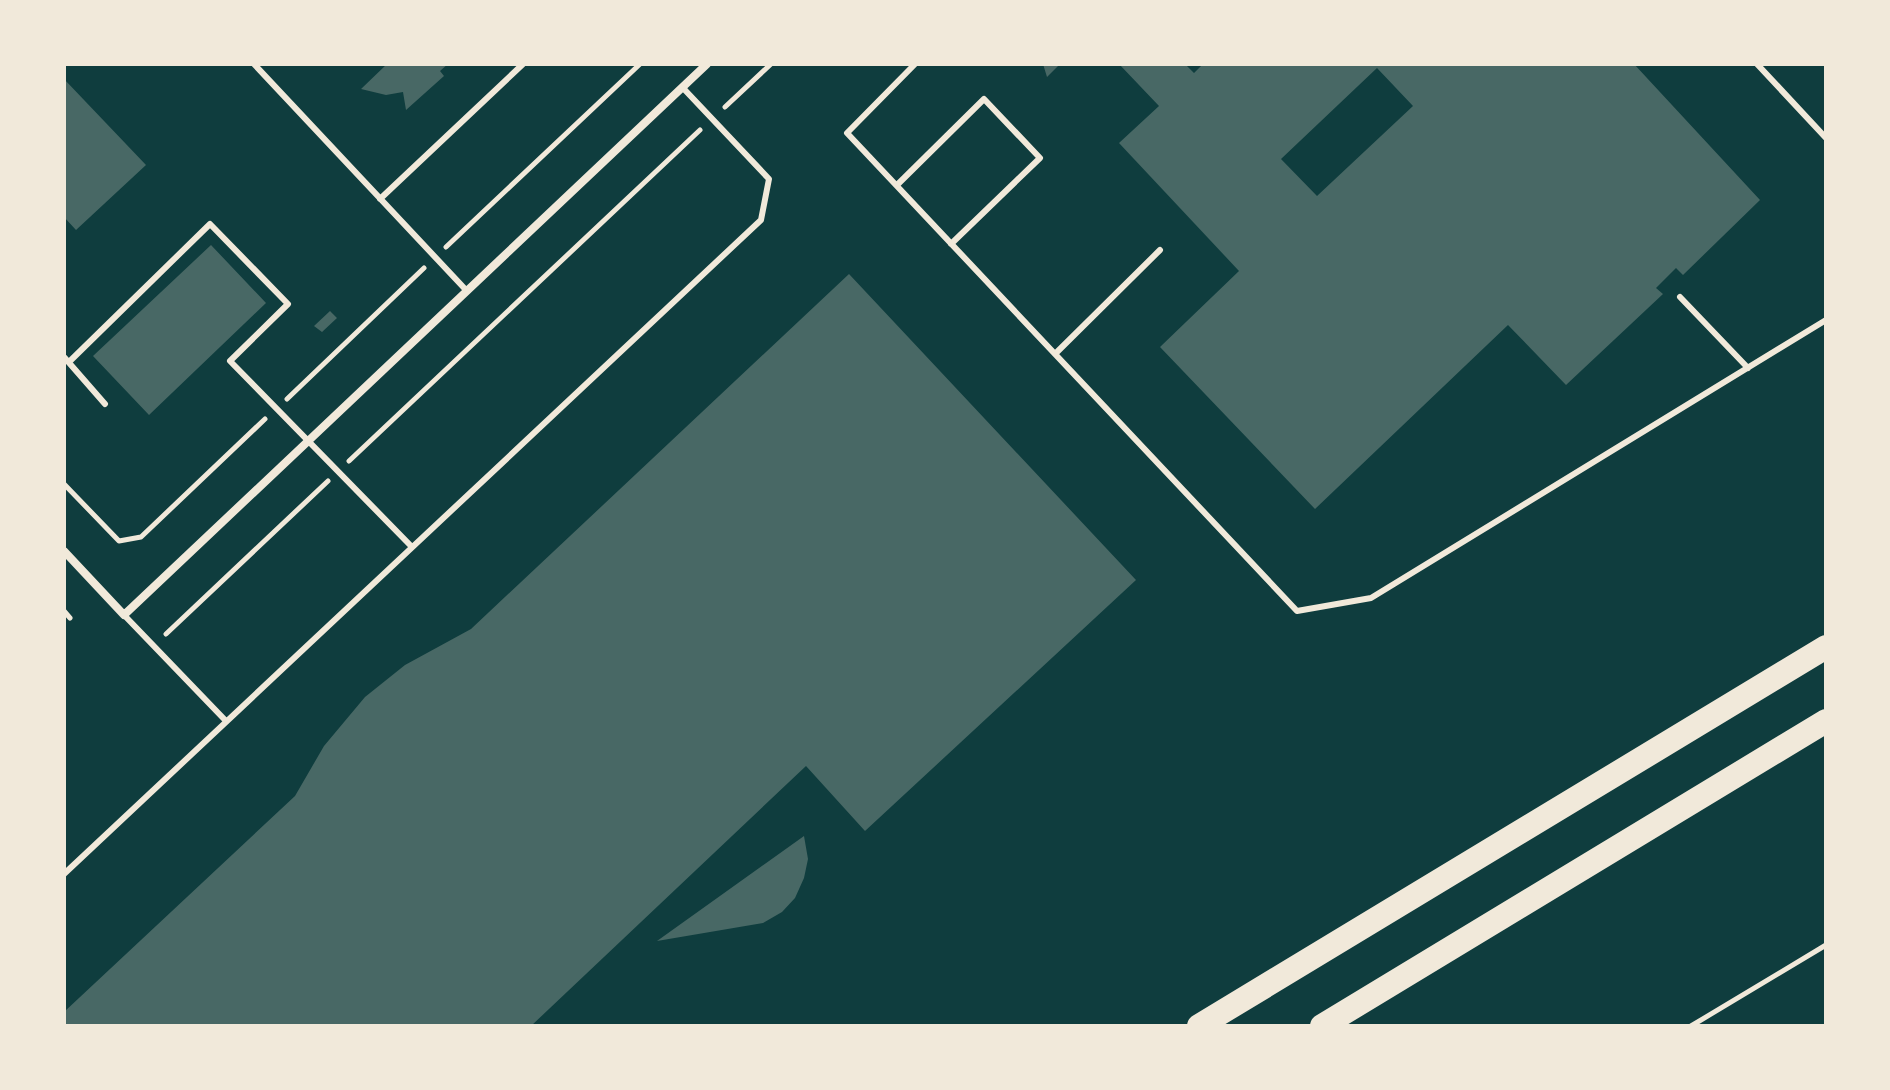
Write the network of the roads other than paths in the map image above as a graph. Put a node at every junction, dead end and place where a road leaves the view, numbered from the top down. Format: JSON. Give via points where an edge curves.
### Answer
{"nodes":[{"id":1,"x":254,"y":64,"type":"edge"},
{"id":2,"x":523,"y":64,"type":"edge"},
{"id":3,"x":707,"y":64,"type":"edge"},
{"id":4,"x":915,"y":64,"type":"edge"},
{"id":5,"x":1757,"y":64,"type":"edge"},
{"id":6,"x":683,"y":88,"type":"junction"},
{"id":7,"x":1826,"y":138,"type":"edge"},
{"id":8,"x":897,"y":185,"type":"junction"},
{"id":9,"x":380,"y":199,"type":"junction"},
{"id":10,"x":951,"y":244,"type":"junction"},
{"id":11,"x":1160,"y":250,"type":"dead end"},
{"id":12,"x":466,"y":290,"type":"junction"},
{"id":13,"x":1680,"y":297,"type":"dead end"},
{"id":14,"x":1826,"y":320,"type":"edge"},
{"id":15,"x":1055,"y":354,"type":"junction"},
{"id":16,"x":66,"y":360,"type":"edge"},
{"id":17,"x":1748,"y":368,"type":"junction"},
{"id":18,"x":105,"y":404,"type":"dead end"},
{"id":19,"x":308,"y":440,"type":"junction"},
{"id":20,"x":412,"y":547,"type":"junction"},
{"id":21,"x":64,"y":551,"type":"edge"},
{"id":22,"x":124,"y":615,"type":"junction"},
{"id":23,"x":1826,"y":647,"type":"edge"},
{"id":24,"x":226,"y":721,"type":"junction"},
{"id":25,"x":1826,"y":721,"type":"edge"},
{"id":26,"x":64,"y":874,"type":"edge"},
{"id":27,"x":1199,"y":1026,"type":"edge"},
{"id":28,"x":1322,"y":1026,"type":"edge"}],
"edges":[{"from":1,"to":9,"type":"lane"},
{"from":2,"to":9,"type":"lane"},
{"from":3,"to":6,"type":"street"},
{"from":4,"to":8,"type":"lane","via":[[847,133]]},
{"from":5,"to":7,"type":"lane"},
{"from":6,"to":12,"type":"street"},
{"from":6,"to":20,"type":"lane","via":[[769,179],[761,220]]},
{"from":8,"to":10,"type":"lane"},
{"from":8,"to":10,"type":"lane","via":[[984,99],[1040,158]]},
{"from":9,"to":12,"type":"lane"},
{"from":10,"to":15,"type":"lane"},
{"from":11,"to":15,"type":"lane"},
{"from":12,"to":19,"type":"street"},
{"from":13,"to":17,"type":"lane"},
{"from":14,"to":17,"type":"lane"},
{"from":15,"to":17,"type":"lane","via":[[1297,611],[1371,598]]},
{"from":16,"to":18,"type":"lane"},
{"from":16,"to":19,"type":"lane","via":[[210,224],[288,304],[230,361]]},
{"from":19,"to":20,"type":"lane"},
{"from":19,"to":22,"type":"street"},
{"from":20,"to":24,"type":"lane"},
{"from":21,"to":22,"type":"street"},
{"from":22,"to":24,"type":"lane"},
{"from":23,"to":27,"type":"highway"},
{"from":24,"to":26,"type":"lane"},
{"from":25,"to":28,"type":"highway"}]}
